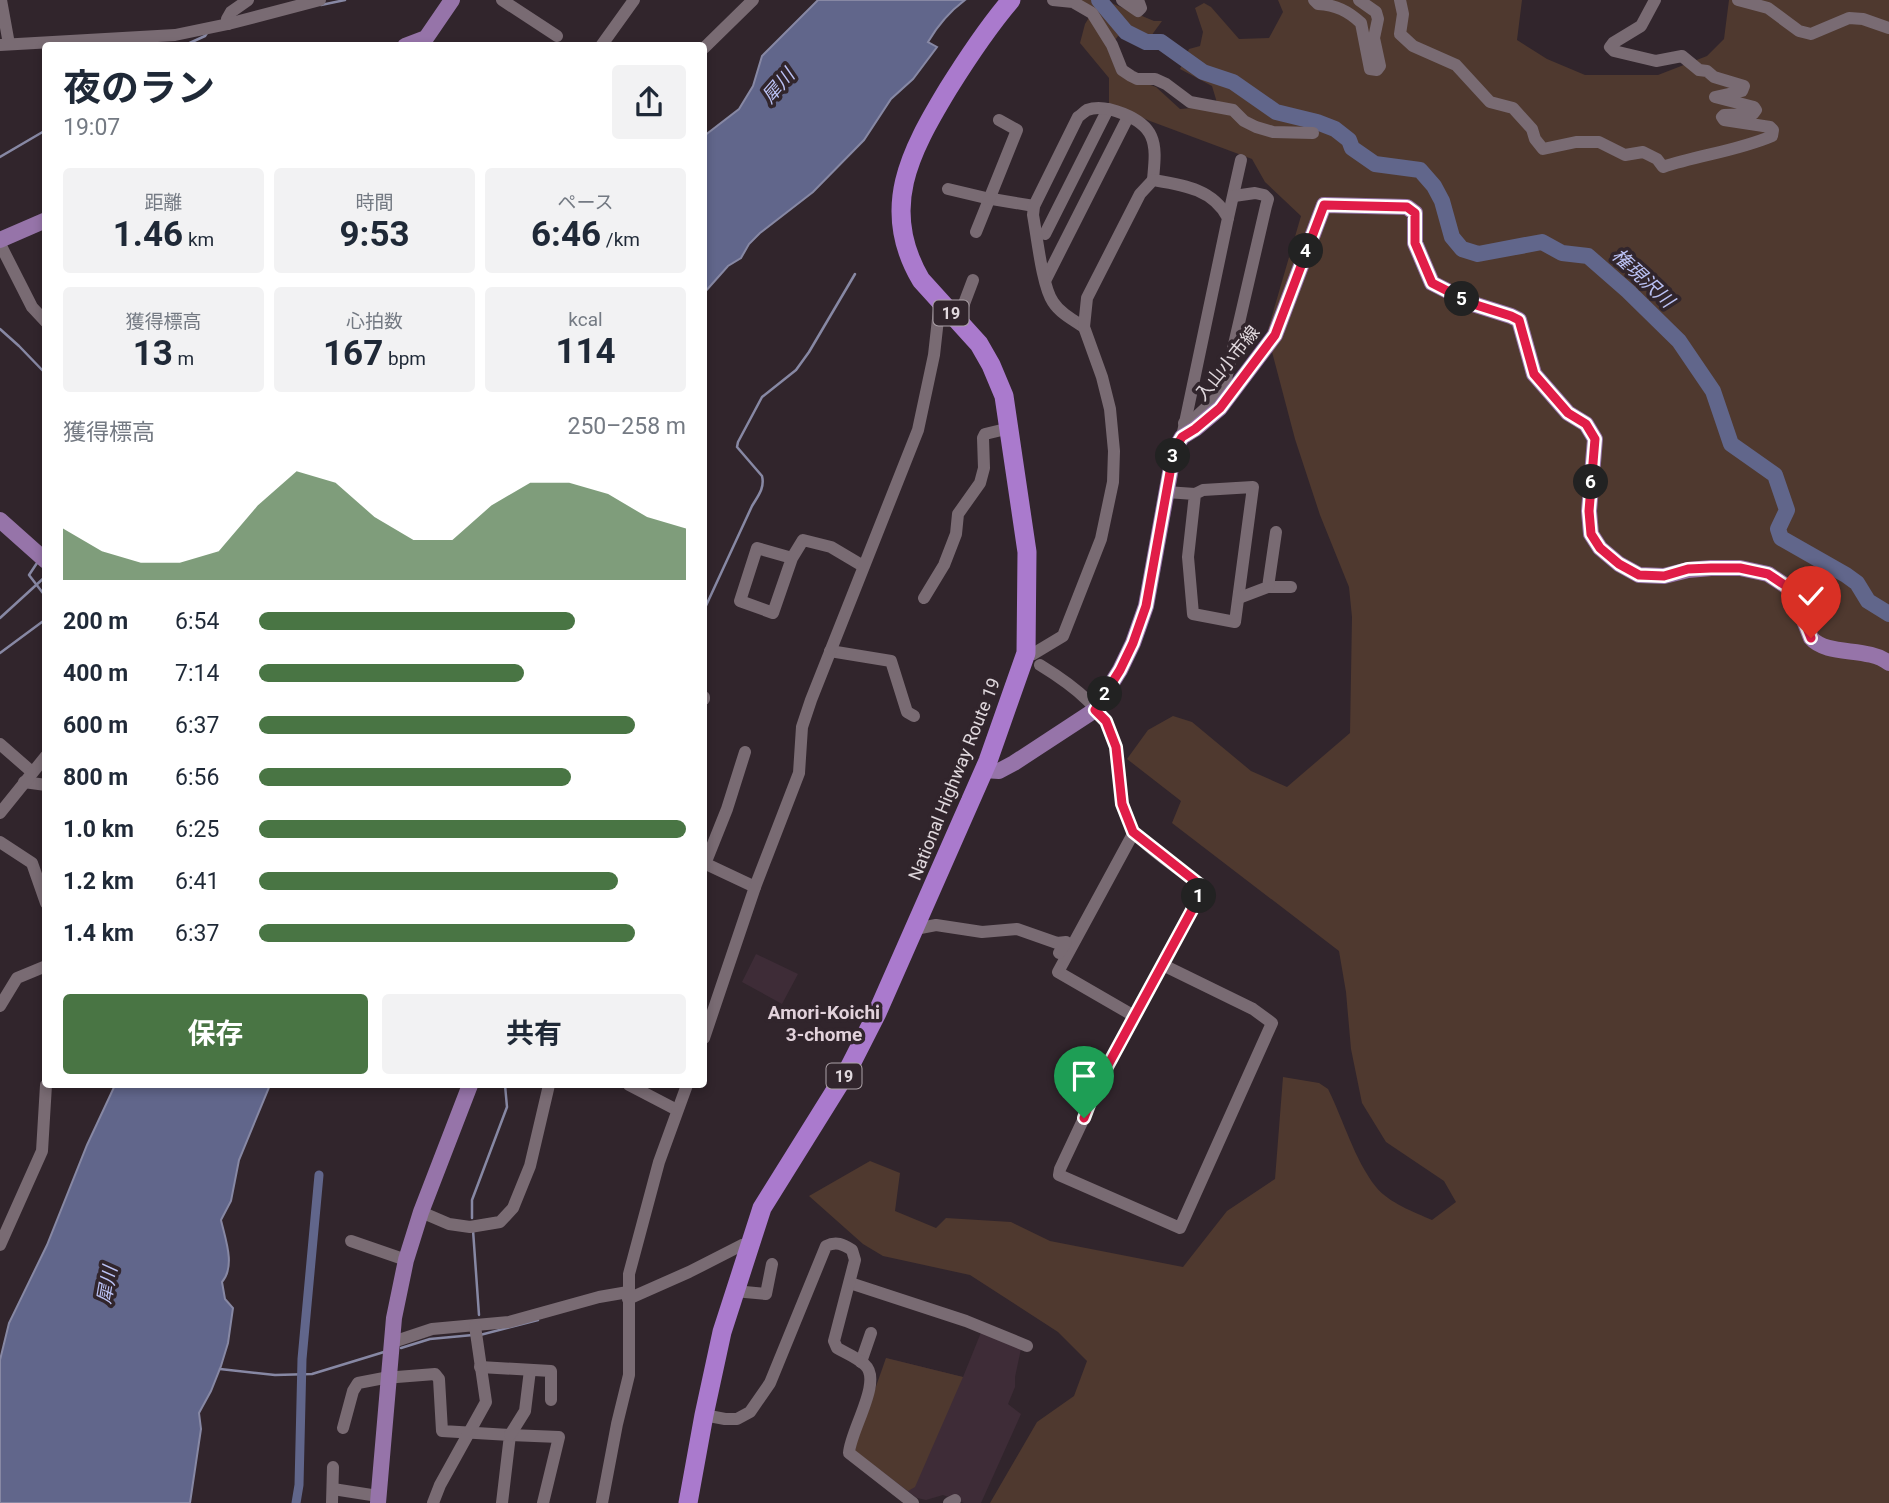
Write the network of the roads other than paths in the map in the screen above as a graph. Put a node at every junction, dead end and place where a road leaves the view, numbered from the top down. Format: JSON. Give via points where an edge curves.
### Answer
{"nodes":[{"id":1,"x":1,"y":0,"type":"edge"},
{"id":2,"x":248,"y":0,"type":"edge"},
{"id":3,"x":320,"y":0,"type":"edge"},
{"id":4,"x":452,"y":0,"type":"edge"},
{"id":5,"x":502,"y":0,"type":"edge"},
{"id":6,"x":634,"y":0,"type":"edge"},
{"id":7,"x":753,"y":0,"type":"edge"},
{"id":8,"x":1011,"y":0,"type":"edge"},
{"id":9,"x":1054,"y":0,"type":"edge"},
{"id":10,"x":1122,"y":0,"type":"edge"},
{"id":11,"x":1138,"y":0,"type":"edge"},
{"id":12,"x":1314,"y":0,"type":"edge"},
{"id":13,"x":1359,"y":0,"type":"edge"},
{"id":14,"x":1400,"y":0,"type":"edge"},
{"id":15,"x":1655,"y":0,"type":"edge"},
{"id":16,"x":1738,"y":0,"type":"edge"},
{"id":17,"x":228,"y":24,"type":"junction"},
{"id":18,"x":1889,"y":28,"type":"edge"},
{"id":19,"x":557,"y":36,"type":"dead end"},
{"id":20,"x":42,"y":42,"type":"edge"},
{"id":21,"x":43,"y":42,"type":"edge"},
{"id":22,"x":430,"y":42,"type":"edge"},
{"id":23,"x":604,"y":42,"type":"edge"},
{"id":24,"x":5,"y":44,"type":"edge"},
{"id":25,"x":707,"y":45,"type":"edge"},
{"id":26,"x":1108,"y":109,"type":"junction"},
{"id":27,"x":1128,"y":117,"type":"junction"},
{"id":28,"x":999,"y":120,"type":"dead end"},
{"id":29,"x":1313,"y":133,"type":"dead end"},
{"id":30,"x":1241,"y":160,"type":"dead end"},
{"id":31,"x":1153,"y":180,"type":"junction"},
{"id":32,"x":948,"y":189,"type":"dead end"},
{"id":33,"x":1234,"y":196,"type":"junction"},
{"id":34,"x":991,"y":200,"type":"junction"},
{"id":35,"x":1034,"y":206,"type":"junction"},
{"id":36,"x":1228,"y":218,"type":"junction"},
{"id":37,"x":42,"y":222,"type":"edge"},
{"id":38,"x":1040,"y":231,"type":"junction"},
{"id":39,"x":976,"y":232,"type":"dead end"},
{"id":40,"x":0,"y":242,"type":"edge"},
{"id":41,"x":1062,"y":247,"type":"junction"},
{"id":42,"x":1045,"y":279,"type":"junction"},
{"id":43,"x":972,"y":280,"type":"dead end"},
{"id":44,"x":942,"y":303,"type":"junction"},
{"id":45,"x":42,"y":318,"type":"edge"},
{"id":46,"x":956,"y":318,"type":"junction"},
{"id":47,"x":1084,"y":327,"type":"junction"},
{"id":48,"x":1010,"y":428,"type":"junction"},
{"id":49,"x":1183,"y":430,"type":"junction"},
{"id":50,"x":1166,"y":492,"type":"junction"},
{"id":51,"x":1195,"y":494,"type":"junction"},
{"id":52,"x":0,"y":520,"type":"edge"},
{"id":53,"x":1276,"y":532,"type":"dead end"},
{"id":54,"x":40,"y":557,"type":"edge"},
{"id":55,"x":792,"y":558,"type":"junction"},
{"id":56,"x":863,"y":566,"type":"junction"},
{"id":57,"x":1268,"y":587,"type":"junction"},
{"id":58,"x":1291,"y":587,"type":"dead end"},
{"id":59,"x":924,"y":598,"type":"dead end"},
{"id":60,"x":1239,"y":598,"type":"junction"},
{"id":61,"x":830,"y":650,"type":"junction"},
{"id":62,"x":1032,"y":659,"type":"junction"},
{"id":63,"x":1889,"y":663,"type":"edge"},
{"id":64,"x":1095,"y":710,"type":"junction"},
{"id":65,"x":914,"y":716,"type":"dead end"},
{"id":66,"x":0,"y":744,"type":"edge"},
{"id":67,"x":745,"y":752,"type":"dead end"},
{"id":68,"x":42,"y":761,"type":"edge"},
{"id":69,"x":984,"y":770,"type":"junction"},
{"id":70,"x":28,"y":777,"type":"junction"},
{"id":71,"x":42,"y":783,"type":"edge"},
{"id":72,"x":0,"y":813,"type":"edge"},
{"id":73,"x":1133,"y":832,"type":"junction"},
{"id":74,"x":0,"y":842,"type":"edge"},
{"id":75,"x":707,"y":856,"type":"edge"},
{"id":76,"x":707,"y":864,"type":"edge"},
{"id":77,"x":755,"y":887,"type":"junction"},
{"id":78,"x":42,"y":892,"type":"edge"},
{"id":79,"x":915,"y":929,"type":"junction"},
{"id":80,"x":1163,"y":965,"type":"junction"},
{"id":81,"x":42,"y":968,"type":"edge"},
{"id":82,"x":1058,"y":972,"type":"junction"},
{"id":83,"x":0,"y":1006,"type":"edge"},
{"id":84,"x":1134,"y":1016,"type":"junction"},
{"id":85,"x":707,"y":1029,"type":"edge"},
{"id":86,"x":46,"y":1088,"type":"edge"},
{"id":87,"x":469,"y":1088,"type":"edge"},
{"id":88,"x":548,"y":1088,"type":"edge"},
{"id":89,"x":635,"y":1088,"type":"edge"},
{"id":90,"x":686,"y":1088,"type":"edge"},
{"id":91,"x":677,"y":1110,"type":"junction"},
{"id":92,"x":421,"y":1212,"type":"junction"},
{"id":93,"x":351,"y":1241,"type":"dead end"},
{"id":94,"x":748,"y":1244,"type":"junction"},
{"id":95,"x":0,"y":1245,"type":"edge"},
{"id":96,"x":406,"y":1260,"type":"junction"},
{"id":97,"x":772,"y":1264,"type":"dead end"},
{"id":98,"x":850,"y":1283,"type":"junction"},
{"id":99,"x":734,"y":1291,"type":"junction"},
{"id":100,"x":628,"y":1295,"type":"junction"},
{"id":101,"x":476,"y":1332,"type":"junction"},
{"id":102,"x":871,"y":1333,"type":"dead end"},
{"id":103,"x":393,"y":1342,"type":"junction"},
{"id":104,"x":1027,"y":1346,"type":"dead end"},
{"id":105,"x":861,"y":1362,"type":"junction"},
{"id":106,"x":480,"y":1367,"type":"junction"},
{"id":107,"x":530,"y":1370,"type":"junction"},
{"id":108,"x":390,"y":1377,"type":"junction"},
{"id":109,"x":551,"y":1400,"type":"dead end"},
{"id":110,"x":704,"y":1415,"type":"junction"},
{"id":111,"x":343,"y":1428,"type":"dead end"},
{"id":112,"x":468,"y":1432,"type":"junction"},
{"id":113,"x":510,"y":1435,"type":"junction"},
{"id":114,"x":333,"y":1467,"type":"dead end"},
{"id":115,"x":332,"y":1489,"type":"junction"},
{"id":116,"x":378,"y":1499,"type":"edge"},
{"id":117,"x":332,"y":1503,"type":"edge"},
{"id":118,"x":433,"y":1503,"type":"edge"},
{"id":119,"x":502,"y":1503,"type":"edge"},
{"id":120,"x":542,"y":1503,"type":"edge"},
{"id":121,"x":602,"y":1503,"type":"edge"},
{"id":122,"x":688,"y":1503,"type":"edge"},
{"id":123,"x":913,"y":1503,"type":"edge"}],
"edges":[{"from":1,"to":24,"type":"street"},
{"from":2,"to":17,"type":"street","via":[[231,12]]},
{"from":3,"to":17,"type":"street"},
{"from":4,"to":22,"type":"main road"},
{"from":5,"to":19,"type":"street"},
{"from":6,"to":23,"type":"street"},
{"from":7,"to":25,"type":"street"},
{"from":8,"to":44,"type":"highway","name":"National Highway Route 19","number":"19","via":[[977,42],[943,97],[902,183],[900,212],[908,254],[921,280]]},
{"from":9,"to":29,"type":"street","via":[[1073,2],[1092,13],[1122,70],[1131,76],[1155,79],[1190,102],[1233,110],[1256,127]]},
{"from":10,"to":11,"type":"street","via":[[1138,11]]},
{"from":12,"to":13,"type":"street","via":[[1342,9],[1362,23],[1370,69],[1377,70],[1374,38],[1378,19],[1376,12]]},
{"from":14,"to":15,"type":"street","via":[[1401,34],[1413,46],[1456,65],[1490,102],[1513,108],[1543,149],[1599,142],[1626,155],[1643,152],[1663,167],[1747,147],[1772,136],[1770,127],[1722,117],[1756,110],[1714,97],[1742,91],[1740,83],[1714,77],[1682,56],[1656,61],[1614,51],[1613,43],[1641,26]]},
{"from":16,"to":18,"type":"street","via":[[1768,8],[1800,32],[1811,34],[1849,18]]},
{"from":17,"to":21,"type":"street","via":[[175,35]]},
{"from":20,"to":24,"type":"street"},
{"from":26,"to":27,"type":"street"},
{"from":26,"to":35,"type":"street","via":[[1087,110],[1078,117]]},
{"from":26,"to":38,"type":"street"},
{"from":27,"to":31,"type":"street","via":[[1150,132]]},
{"from":27,"to":41,"type":"street"},
{"from":28,"to":34,"type":"street","via":[[1017,130]]},
{"from":30,"to":33,"type":"street"},
{"from":31,"to":36,"type":"street","via":[[1213,197]]},
{"from":31,"to":47,"type":"street","via":[[1140,194],[1087,298]]},
{"from":32,"to":34,"type":"street"},
{"from":33,"to":36,"type":"street"},
{"from":33,"to":49,"type":"street","via":[[1255,193],[1268,199],[1223,392]]},
{"from":34,"to":35,"type":"street"},
{"from":34,"to":39,"type":"street"},
{"from":35,"to":38,"type":"street"},
{"from":36,"to":49,"type":"street"},
{"from":37,"to":40,"type":"main road"},
{"from":38,"to":41,"type":"street"},
{"from":38,"to":42,"type":"street"},
{"from":40,"to":45,"type":"street","via":[[32,307]]},
{"from":41,"to":42,"type":"street"},
{"from":42,"to":47,"type":"street","via":[[1053,302]]},
{"from":43,"to":46,"type":"street"},
{"from":44,"to":46,"type":"highway","name":"National Highway Route 19","number":"19"},
{"from":44,"to":56,"type":"street","via":[[918,430]]},
{"from":46,"to":48,"type":"highway","name":"National Highway Route 19","number":"19","via":[[991,365]]},
{"from":47,"to":62,"type":"street","via":[[1110,409],[1113,482],[1101,539],[1063,636]]},
{"from":48,"to":59,"type":"street","via":[[985,433],[980,483],[958,513],[956,534],[944,565]]},
{"from":48,"to":62,"type":"highway","name":"National Highway Route 19","number":"19","via":[[1027,552]]},
{"from":49,"to":50,"type":"main road"},
{"from":49,"to":63,"type":"main road","name":"入山小市線","via":[[1195,429],[1220,408],[1275,335],[1324,205],[1407,207],[1415,213],[1415,243],[1432,283],[1465,301],[1519,320],[1534,374],[1568,413],[1586,424],[1595,439],[1589,511],[1591,534],[1600,548],[1639,575],[1711,568],[1768,574],[1792,590],[1815,642]]},
{"from":50,"to":51,"type":"street"},
{"from":50,"to":64,"type":"main road","via":[[1146,606],[1120,670]]},
{"from":51,"to":60,"type":"street","via":[[1254,487]]},
{"from":51,"to":60,"type":"street","via":[[1188,557],[1193,614],[1235,622]]},
{"from":52,"to":54,"type":"main road"},
{"from":53,"to":57,"type":"street"},
{"from":55,"to":55,"type":"street","via":[[774,613],[740,601],[757,548]]},
{"from":55,"to":56,"type":"street","via":[[803,540],[831,547]]},
{"from":56,"to":61,"type":"street"},
{"from":57,"to":58,"type":"street"},
{"from":57,"to":60,"type":"street"},
{"from":61,"to":65,"type":"street","via":[[891,661],[907,712]]},
{"from":61,"to":77,"type":"street","via":[[802,727],[799,773]]},
{"from":62,"to":64,"type":"street","via":[[1062,678]]},
{"from":62,"to":69,"type":"highway","name":"National Highway Route 19","number":"19"},
{"from":64,"to":69,"type":"main road","via":[[1014,763],[999,771]]},
{"from":64,"to":73,"type":"street","via":[[1106,721],[1116,747],[1122,804]]},
{"from":66,"to":70,"type":"street"},
{"from":67,"to":75,"type":"street"},
{"from":68,"to":70,"type":"street"},
{"from":69,"to":79,"type":"highway","name":"National Highway Route 19","number":"19"},
{"from":70,"to":71,"type":"street"},
{"from":70,"to":72,"type":"street"},
{"from":73,"to":80,"type":"street","via":[[1204,888]]},
{"from":73,"to":82,"type":"street"},
{"from":74,"to":78,"type":"street","via":[[32,863]]},
{"from":76,"to":77,"type":"street"},
{"from":77,"to":85,"type":"street"},
{"from":79,"to":82,"type":"street","via":[[936,925],[982,932],[1017,929],[1063,941],[1051,968]]},
{"from":79,"to":94,"type":"highway","name":"National Highway Route 19","number":"19","via":[[856,1054],[769,1193]]},
{"from":80,"to":84,"type":"street"},
{"from":80,"to":84,"type":"street","via":[[1272,1023],[1180,1228],[1059,1175],[1095,1089]]},
{"from":81,"to":83,"type":"street","via":[[17,978]]},
{"from":82,"to":84,"type":"street"},
{"from":86,"to":95,"type":"street","via":[[42,1151]]},
{"from":87,"to":92,"type":"main road"},
{"from":88,"to":92,"type":"street","via":[[530,1166],[513,1208],[500,1222],[470,1227]]},
{"from":89,"to":91,"type":"street"},
{"from":90,"to":91,"type":"street"},
{"from":91,"to":100,"type":"street","via":[[646,1205]]},
{"from":92,"to":96,"type":"main road"},
{"from":93,"to":96,"type":"street"},
{"from":94,"to":99,"type":"highway","name":"National Highway Route 19","number":"19"},
{"from":94,"to":100,"type":"street"},
{"from":96,"to":103,"type":"main road"},
{"from":97,"to":99,"type":"street","via":[[766,1294]]},
{"from":98,"to":104,"type":"street"},
{"from":98,"to":105,"type":"street","via":[[834,1341],[837,1348]]},
{"from":98,"to":110,"type":"street","via":[[855,1260],[852,1250],[833,1243],[821,1258],[771,1383],[750,1412],[737,1419]]},
{"from":99,"to":110,"type":"highway","name":"National Highway Route 19","number":"19"},
{"from":100,"to":101,"type":"street","via":[[590,1299]]},
{"from":100,"to":121,"type":"street","via":[[629,1375]]},
{"from":101,"to":103,"type":"street","via":[[432,1329]]},
{"from":101,"to":106,"type":"street"},
{"from":102,"to":105,"type":"street"},
{"from":103,"to":108,"type":"main road"},
{"from":105,"to":123,"type":"street","via":[[869,1370],[871,1387],[849,1453]]},
{"from":106,"to":107,"type":"street"},
{"from":106,"to":112,"type":"street","via":[[486,1402]]},
{"from":107,"to":109,"type":"street","via":[[551,1371]]},
{"from":107,"to":113,"type":"street","via":[[525,1411]]},
{"from":108,"to":111,"type":"street","via":[[358,1384]]},
{"from":108,"to":112,"type":"street","via":[[435,1374],[442,1431]]},
{"from":108,"to":116,"type":"main road"},
{"from":110,"to":122,"type":"highway","name":"National Highway Route 19","number":"19"},
{"from":112,"to":113,"type":"street"},
{"from":112,"to":118,"type":"street"},
{"from":113,"to":119,"type":"street"},
{"from":113,"to":120,"type":"street","via":[[559,1437]]},
{"from":114,"to":115,"type":"street"},
{"from":115,"to":116,"type":"street"},
{"from":115,"to":117,"type":"street"}]}
